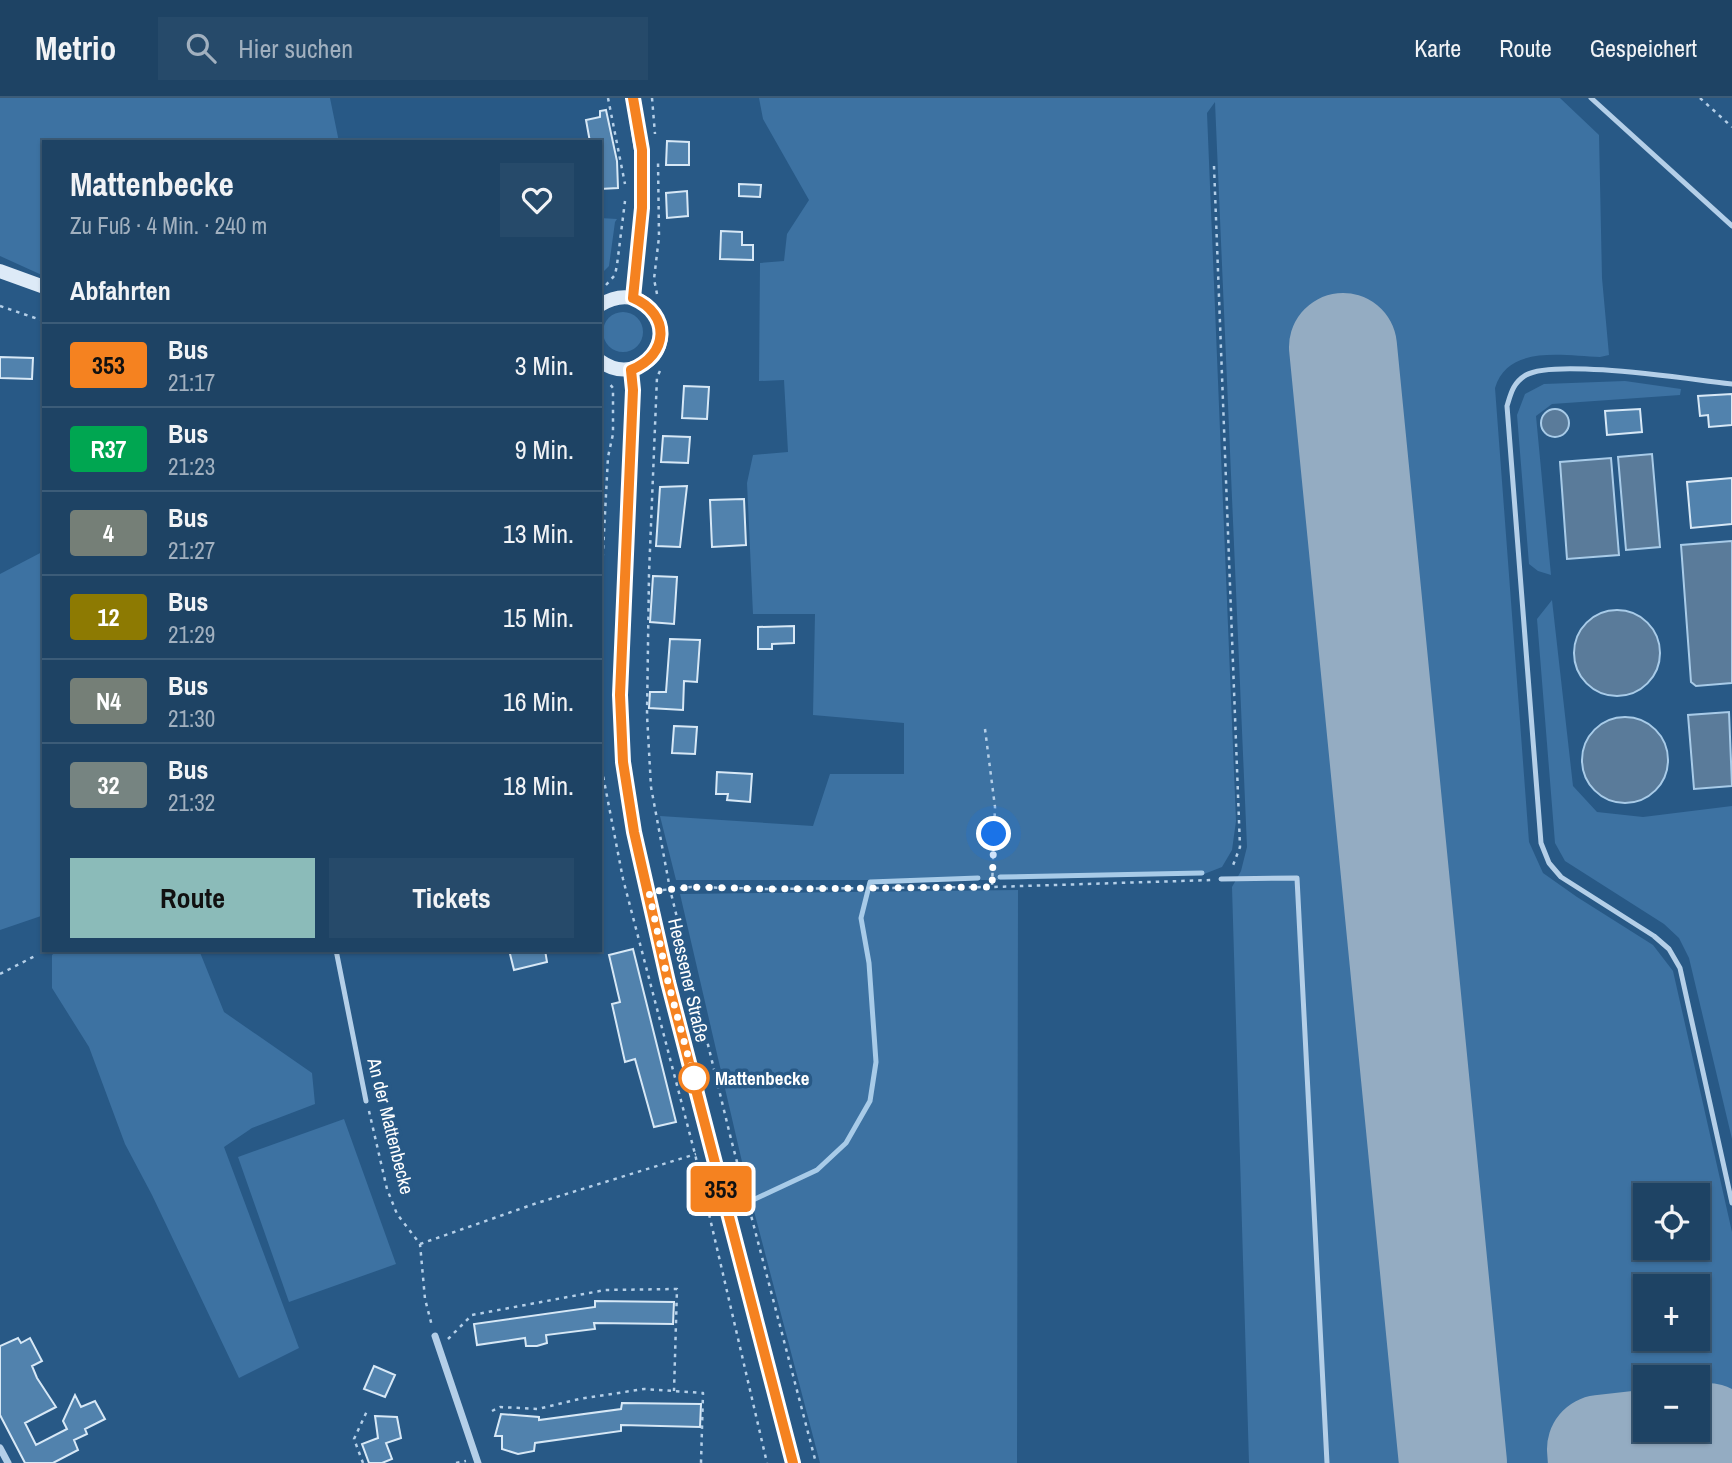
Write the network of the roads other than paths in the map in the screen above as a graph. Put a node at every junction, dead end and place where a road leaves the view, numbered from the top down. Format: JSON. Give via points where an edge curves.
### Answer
{"nodes":[{"id":1,"x":633,"y":98,"type":"edge"},
{"id":2,"x":1591,"y":98,"type":"edge"},
{"id":3,"x":1732,"y":226,"type":"edge"},
{"id":4,"x":0,"y":271,"type":"edge"},
{"id":5,"x":42,"y":286,"type":"edge"},
{"id":6,"x":633,"y":298,"type":"junction"},
{"id":7,"x":602,"y":304,"type":"edge"},
{"id":8,"x":602,"y":362,"type":"edge"},
{"id":9,"x":631,"y":370,"type":"junction"},
{"id":10,"x":1732,"y":384,"type":"edge"},
{"id":11,"x":1221,"y":879,"type":"road end"},
{"id":12,"x":336,"y":952,"type":"edge"},
{"id":13,"x":366,"y":1101,"type":"road end"},
{"id":14,"x":1732,"y":1203,"type":"edge"},
{"id":15,"x":435,"y":1336,"type":"road end"},
{"id":16,"x":0,"y":1448,"type":"edge"},
{"id":17,"x":8,"y":1463,"type":"edge"},
{"id":18,"x":478,"y":1463,"type":"edge"},
{"id":19,"x":793,"y":1463,"type":"edge"},
{"id":20,"x":1327,"y":1463,"type":"edge"}],
"edges":[{"from":1,"to":6,"type":"main road","via":[[642,150],[642,208]]},
{"from":2,"to":3,"type":"lane"},
{"from":4,"to":5,"type":"main road"},
{"from":6,"to":7,"type":"main road"},
{"from":6,"to":9,"type":"main road","via":[[653,311],[661,334],[652,357]]},
{"from":8,"to":9,"type":"main road"},
{"from":9,"to":19,"type":"main road","name":"Heessener Straße","via":[[620,695],[623,762],[668,982]]},
{"from":10,"to":14,"type":"lane","via":[[1628,371],[1547,370],[1529,374],[1514,385],[1507,406],[1541,843],[1561,877],[1654,936],[1680,968]]},
{"from":11,"to":20,"type":"lane","via":[[1297,878]]},
{"from":12,"to":13,"type":"lane","name":"An der Mattenbecke"},
{"from":15,"to":18,"type":"street"},
{"from":16,"to":17,"type":"street"}]}
